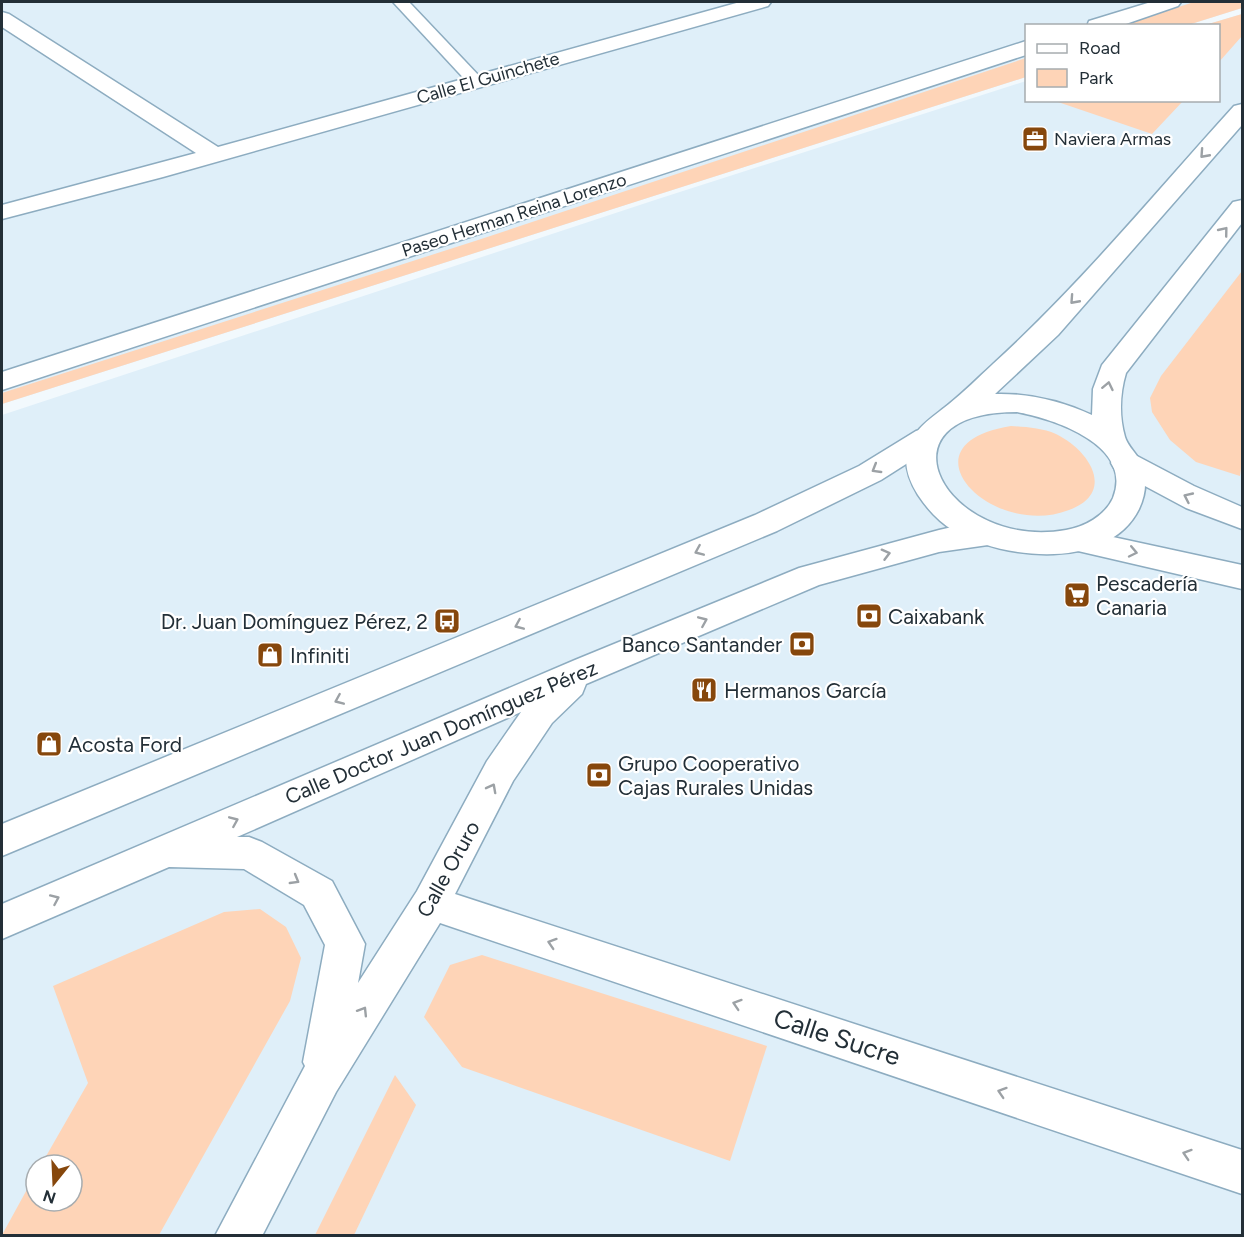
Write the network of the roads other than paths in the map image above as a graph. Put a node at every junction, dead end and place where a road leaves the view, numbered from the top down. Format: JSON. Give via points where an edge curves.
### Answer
{"nodes":[{"id":1,"x":401,"y":2,"type":"edge"},
{"id":2,"x":761,"y":2,"type":"edge"},
{"id":3,"x":1171,"y":2,"type":"edge"},
{"id":4,"x":2,"y":18,"type":"edge"},
{"id":5,"x":1103,"y":24,"type":"edge"},
{"id":6,"x":1025,"y":48,"type":"edge"},
{"id":7,"x":476,"y":82,"type":"junction"},
{"id":8,"x":1242,"y":111,"type":"edge"},
{"id":9,"x":215,"y":155,"type":"junction"},
{"id":10,"x":1242,"y":207,"type":"edge"},
{"id":11,"x":2,"y":213,"type":"edge"},
{"id":12,"x":2,"y":381,"type":"edge"},
{"id":13,"x":957,"y":413,"type":"junction"},
{"id":14,"x":926,"y":438,"type":"junction"},
{"id":15,"x":1119,"y":453,"type":"junction"},
{"id":16,"x":1242,"y":518,"type":"edge"},
{"id":17,"x":991,"y":535,"type":"junction"},
{"id":18,"x":1076,"y":540,"type":"junction"},
{"id":19,"x":1242,"y":577,"type":"edge"},
{"id":20,"x":587,"y":669,"type":"junction"},
{"id":21,"x":2,"y":840,"type":"edge"},
{"id":22,"x":160,"y":853,"type":"junction"},
{"id":23,"x":431,"y":903,"type":"junction"},
{"id":24,"x":2,"y":922,"type":"edge"},
{"id":25,"x":321,"y":1078,"type":"junction"},
{"id":26,"x":1242,"y":1172,"type":"edge"},
{"id":27,"x":237,"y":1236,"type":"edge"}],
"edges":[{"from":1,"to":7,"type":"lane"},
{"from":2,"to":7,"type":"street","name":"Calle El Guinchete"},
{"from":3,"to":5,"type":"street"},
{"from":4,"to":9,"type":"street"},
{"from":6,"to":12,"type":"street","name":"Paseo Herman Reina Lorenzo"},
{"from":7,"to":9,"type":"street","name":"Calle El Guinchete"},
{"from":8,"to":13,"type":"street","one_way":true,"via":[[1048,329]]},
{"from":9,"to":11,"type":"street","name":"Calle El Guinchete"},
{"from":15,"to":10,"type":"street","one_way":true,"via":[[1107,424],[1107,388],[1112,371]]},
{"from":13,"to":14,"type":"street","via":[[938,424]]},
{"from":13,"to":15,"type":"street","via":[[984,404],[1017,403],[1050,409],[1081,421]]},
{"from":14,"to":17,"type":"street","via":[[920,458],[923,479],[938,501],[961,520]]},
{"from":14,"to":21,"type":"street","one_way":true,"via":[[870,473],[766,523]]},
{"from":16,"to":15,"type":"street","one_way":true,"via":[[1190,498]]},
{"from":15,"to":18,"type":"street","via":[[1132,487],[1125,510],[1106,529]]},
{"from":17,"to":18,"type":"street","via":[[1048,544]]},
{"from":20,"to":17,"type":"street","name":"Calle Doctor Juan Domínguez Pérez","one_way":true,"via":[[810,576],[961,536]]},
{"from":18,"to":19,"type":"street","one_way":true},
{"from":22,"to":20,"type":"street","name":"Calle Doctor Juan Domínguez Pérez","one_way":true},
{"from":23,"to":20,"type":"street","name":"Calle Oruro","one_way":true,"via":[[519,742],[540,713]]},
{"from":24,"to":22,"type":"street","name":"Calle Doctor Juan Domínguez Pérez","one_way":true},
{"from":22,"to":25,"type":"street","name":"Calle Oruro","one_way":true,"via":[[249,853],[318,893],[345,944]]},
{"from":25,"to":23,"type":"street","name":"Calle Oruro","one_way":true},
{"from":26,"to":23,"type":"street","name":"Calle Sucre","one_way":true},
{"from":25,"to":27,"type":"street","name":"Calle Oruro"}]}
